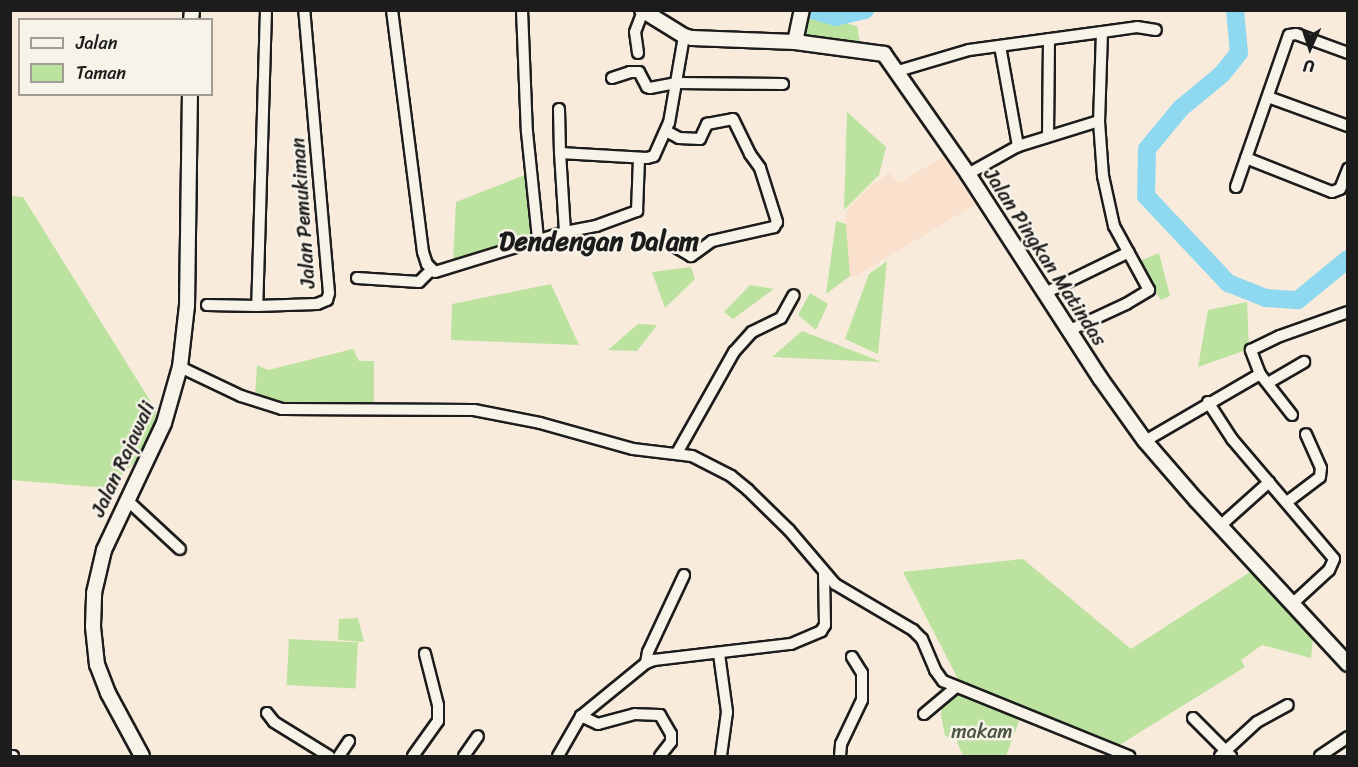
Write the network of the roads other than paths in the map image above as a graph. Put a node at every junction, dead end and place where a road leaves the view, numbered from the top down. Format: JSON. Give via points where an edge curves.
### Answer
{"nodes":[{"id":1,"x":266,"y":10,"type":"edge"},
{"id":2,"x":304,"y":10,"type":"edge"},
{"id":3,"x":392,"y":10,"type":"edge"},
{"id":4,"x":522,"y":10,"type":"edge"},
{"id":5,"x":802,"y":10,"type":"edge"},
{"id":6,"x":643,"y":11,"type":"edge"},
{"id":7,"x":1156,"y":30,"type":"dead end"},
{"id":8,"x":1102,"y":32,"type":"junction"},
{"id":9,"x":684,"y":36,"type":"junction"},
{"id":10,"x":1049,"y":39,"type":"junction"},
{"id":11,"x":795,"y":42,"type":"junction"},
{"id":12,"x":1000,"y":46,"type":"junction"},
{"id":13,"x":638,"y":53,"type":"dead end"},
{"id":14,"x":1347,"y":53,"type":"edge"},
{"id":15,"x":898,"y":71,"type":"junction"},
{"id":16,"x":612,"y":78,"type":"dead end"},
{"id":17,"x":676,"y":82,"type":"junction"},
{"id":18,"x":783,"y":84,"type":"dead end"},
{"id":19,"x":190,"y":96,"type":"edge"},
{"id":20,"x":1268,"y":97,"type":"junction"},
{"id":21,"x":560,"y":109,"type":"dead end"},
{"id":22,"x":1099,"y":121,"type":"junction"},
{"id":23,"x":1347,"y":126,"type":"edge"},
{"id":24,"x":666,"y":131,"type":"junction"},
{"id":25,"x":1048,"y":136,"type":"junction"},
{"id":26,"x":1018,"y":146,"type":"junction"},
{"id":27,"x":560,"y":153,"type":"junction"},
{"id":28,"x":639,"y":158,"type":"junction"},
{"id":29,"x":1246,"y":158,"type":"junction"},
{"id":30,"x":1347,"y":169,"type":"edge"},
{"id":31,"x":968,"y":174,"type":"junction"},
{"id":32,"x":1236,"y":187,"type":"dead end"},
{"id":33,"x":565,"y":232,"type":"junction"},
{"id":34,"x":538,"y":238,"type":"junction"},
{"id":35,"x":670,"y":244,"type":"dead end"},
{"id":36,"x":1129,"y":252,"type":"junction"},
{"id":37,"x":430,"y":271,"type":"junction"},
{"id":38,"x":357,"y":278,"type":"dead end"},
{"id":39,"x":1045,"y":293,"type":"junction"},
{"id":40,"x":794,"y":295,"type":"dead end"},
{"id":41,"x":207,"y":305,"type":"dead end"},
{"id":42,"x":257,"y":306,"type":"junction"},
{"id":43,"x":1347,"y":312,"type":"edge"},
{"id":44,"x":1070,"y":330,"type":"junction"},
{"id":45,"x":1304,"y":362,"type":"dead end"},
{"id":46,"x":180,"y":366,"type":"junction"},
{"id":47,"x":1260,"y":374,"type":"junction"},
{"id":48,"x":1268,"y":383,"type":"junction"},
{"id":49,"x":1208,"y":402,"type":"junction"},
{"id":50,"x":1292,"y":415,"type":"dead end"},
{"id":51,"x":1306,"y":434,"type":"dead end"},
{"id":52,"x":1145,"y":441,"type":"junction"},
{"id":53,"x":677,"y":453,"type":"junction"},
{"id":54,"x":1269,"y":482,"type":"junction"},
{"id":55,"x":127,"y":500,"type":"junction"},
{"id":56,"x":1287,"y":502,"type":"junction"},
{"id":57,"x":1220,"y":526,"type":"junction"},
{"id":58,"x":180,"y":549,"type":"dead end"},
{"id":59,"x":824,"y":573,"type":"junction"},
{"id":60,"x":684,"y":575,"type":"dead end"},
{"id":61,"x":1292,"y":604,"type":"junction"},
{"id":62,"x":425,"y":654,"type":"dead end"},
{"id":63,"x":719,"y":654,"type":"junction"},
{"id":64,"x":852,"y":657,"type":"dead end"},
{"id":65,"x":646,"y":663,"type":"junction"},
{"id":66,"x":1347,"y":664,"type":"edge"},
{"id":67,"x":955,"y":688,"type":"junction"},
{"id":68,"x":1288,"y":705,"type":"dead end"},
{"id":69,"x":267,"y":713,"type":"dead end"},
{"id":70,"x":924,"y":714,"type":"dead end"},
{"id":71,"x":581,"y":716,"type":"junction"},
{"id":72,"x":1193,"y":718,"type":"dead end"},
{"id":73,"x":478,"y":736,"type":"dead end"},
{"id":74,"x":1347,"y":737,"type":"edge"},
{"id":75,"x":349,"y":741,"type":"dead end"},
{"id":76,"x":1225,"y":754,"type":"edge"},
{"id":77,"x":142,"y":756,"type":"edge"},
{"id":78,"x":329,"y":756,"type":"edge"},
{"id":79,"x":339,"y":756,"type":"edge"},
{"id":80,"x":413,"y":756,"type":"edge"},
{"id":81,"x":464,"y":756,"type":"edge"},
{"id":82,"x":558,"y":756,"type":"edge"},
{"id":83,"x":660,"y":756,"type":"edge"},
{"id":84,"x":721,"y":756,"type":"edge"},
{"id":85,"x":840,"y":756,"type":"edge"},
{"id":86,"x":1129,"y":756,"type":"edge"},
{"id":87,"x":1320,"y":756,"type":"edge"}],
"edges":[{"from":1,"to":42,"type":"street","name":"Jalan Pemukiman"},
{"from":2,"to":42,"type":"street","name":"Jalan Pemukiman","via":[[329,293],[327,300],[317,304]]},
{"from":3,"to":37,"type":"street","via":[[423,252]]},
{"from":4,"to":34,"type":"street","via":[[527,132]]},
{"from":5,"to":11,"type":"street"},
{"from":6,"to":9,"type":"street","name":"Jalan Pingkan Matindas"},
{"from":6,"to":13,"type":"street","via":[[636,28]]},
{"from":7,"to":8,"type":"street","via":[[1137,27]]},
{"from":8,"to":10,"type":"street"},
{"from":8,"to":22,"type":"street"},
{"from":9,"to":11,"type":"street","name":"Jalan Pingkan Matindas"},
{"from":9,"to":17,"type":"street"},
{"from":10,"to":12,"type":"street"},
{"from":10,"to":25,"type":"street"},
{"from":11,"to":15,"type":"street","name":"Jalan Pingkan Matindas","via":[[879,51]]},
{"from":12,"to":15,"type":"street","via":[[952,54]]},
{"from":12,"to":26,"type":"street"},
{"from":14,"to":20,"type":"street","via":[[1291,34]]},
{"from":15,"to":31,"type":"street","name":"Jalan Pingkan Matindas"},
{"from":16,"to":17,"type":"street","via":[[635,71],[650,88]]},
{"from":17,"to":18,"type":"street"},
{"from":17,"to":24,"type":"street"},
{"from":19,"to":46,"type":"street","name":"Jalan Rajawali","via":[[187,306]]},
{"from":20,"to":23,"type":"street"},
{"from":20,"to":29,"type":"street"},
{"from":21,"to":27,"type":"street"},
{"from":22,"to":25,"type":"street"},
{"from":22,"to":36,"type":"street","via":[[1111,215]]},
{"from":24,"to":28,"type":"street","via":[[654,156]]},
{"from":24,"to":35,"type":"street","via":[[677,138],[700,139],[706,124],[733,119],[760,168],[777,222],[774,227],[712,241],[691,256]]},
{"from":25,"to":26,"type":"street"},
{"from":26,"to":31,"type":"street"},
{"from":27,"to":28,"type":"street"},
{"from":27,"to":33,"type":"street"},
{"from":28,"to":33,"type":"street","via":[[637,211]]},
{"from":29,"to":30,"type":"street","via":[[1332,192],[1340,189]]},
{"from":29,"to":32,"type":"street"},
{"from":31,"to":39,"type":"street","name":"Jalan Pingkan Matindas"},
{"from":33,"to":34,"type":"street"},
{"from":34,"to":37,"type":"street"},
{"from":36,"to":39,"type":"street"},
{"from":36,"to":44,"type":"street","via":[[1148,285],[1147,293]]},
{"from":37,"to":38,"type":"street","via":[[418,282]]},
{"from":39,"to":44,"type":"street","name":"Jalan Pingkan Matindas"},
{"from":40,"to":53,"type":"street","via":[[781,318],[752,332],[734,352]]},
{"from":41,"to":42,"type":"street"},
{"from":43,"to":47,"type":"street","via":[[1251,350]]},
{"from":44,"to":52,"type":"street","name":"Jalan Pingkan Matindas"},
{"from":45,"to":48,"type":"street"},
{"from":46,"to":53,"type":"street","via":[[241,396],[282,409],[474,410],[540,423],[633,449]]},
{"from":46,"to":55,"type":"street","name":"Jalan Rajawali","via":[[164,423]]},
{"from":47,"to":48,"type":"street"},
{"from":47,"to":49,"type":"street"},
{"from":48,"to":50,"type":"street"},
{"from":49,"to":52,"type":"street"},
{"from":49,"to":54,"type":"street","via":[[1232,439]]},
{"from":51,"to":56,"type":"street","via":[[1321,468],[1320,477]]},
{"from":52,"to":57,"type":"street","name":"Jalan Pingkan Matindas"},
{"from":53,"to":59,"type":"street","via":[[709,463],[744,486],[789,530]]},
{"from":54,"to":56,"type":"street"},
{"from":54,"to":57,"type":"street"},
{"from":55,"to":58,"type":"street"},
{"from":55,"to":77,"type":"street","name":"Jalan Rajawali","via":[[99,566],[93,626],[102,681]]},
{"from":56,"to":61,"type":"street","via":[[1334,559],[1329,570]]},
{"from":57,"to":61,"type":"street","name":"Jalan Pingkan Matindas"},
{"from":59,"to":63,"type":"street","via":[[825,625],[821,632],[791,644]]},
{"from":59,"to":67,"type":"street","via":[[835,584],[913,630],[922,639],[939,676]]},
{"from":60,"to":65,"type":"street"},
{"from":61,"to":66,"type":"street","name":"Jalan Pingkan Matindas"},
{"from":62,"to":80,"type":"street","via":[[438,705],[438,721]]},
{"from":63,"to":65,"type":"street"},
{"from":63,"to":84,"type":"street","via":[[727,712]]},
{"from":64,"to":85,"type":"street","via":[[862,673],[862,700],[841,744]]},
{"from":65,"to":71,"type":"street"},
{"from":67,"to":70,"type":"street"},
{"from":67,"to":86,"type":"street"},
{"from":68,"to":76,"type":"street","via":[[1257,722]]},
{"from":69,"to":78,"type":"street","via":[[274,722]]},
{"from":71,"to":82,"type":"street"},
{"from":71,"to":83,"type":"street","via":[[598,724],[635,714],[660,715],[671,734],[671,742]]},
{"from":72,"to":76,"type":"street"},
{"from":73,"to":81,"type":"street"},
{"from":74,"to":87,"type":"street"},
{"from":75,"to":79,"type":"street"}]}
